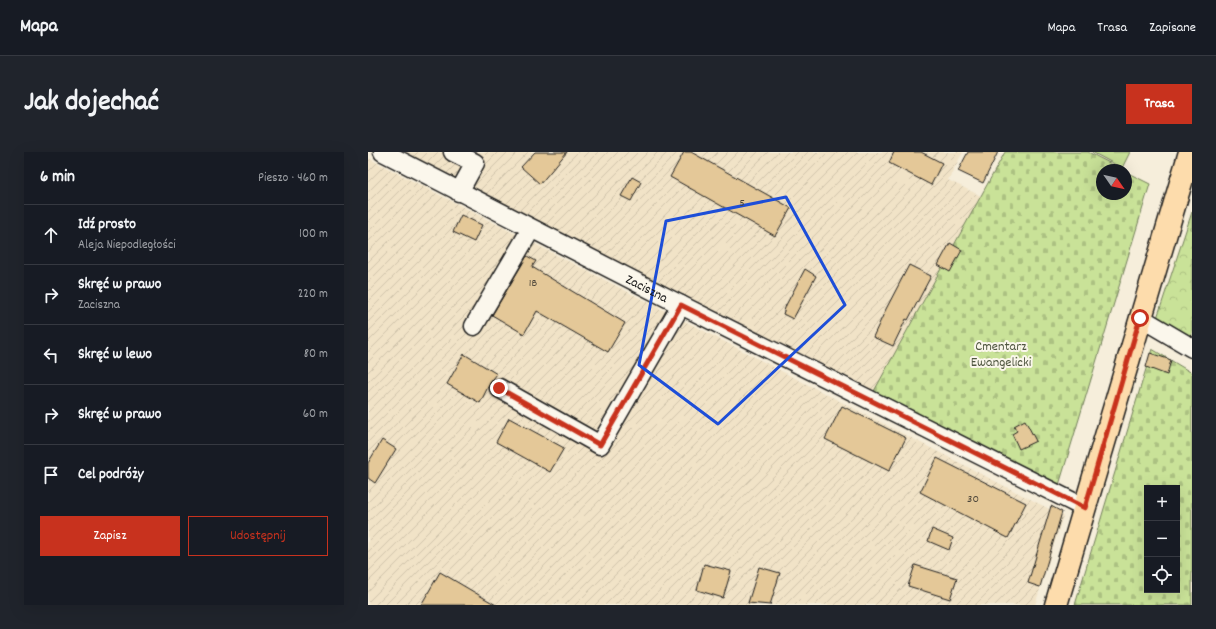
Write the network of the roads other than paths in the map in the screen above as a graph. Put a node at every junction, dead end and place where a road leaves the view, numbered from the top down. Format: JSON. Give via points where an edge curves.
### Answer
{"nodes":[{"id":1,"x":383,"y":152,"type":"edge"},
{"id":2,"x":453,"y":152,"type":"edge"},
{"id":3,"x":1190,"y":152,"type":"edge"},
{"id":4,"x":459,"y":192,"type":"junction"},
{"id":5,"x":531,"y":229,"type":"junction"},
{"id":6,"x":681,"y":305,"type":"junction"},
{"id":7,"x":1140,"y":318,"type":"junction"},
{"id":8,"x":474,"y":326,"type":"dead end"},
{"id":9,"x":1192,"y":348,"type":"edge"},
{"id":10,"x":499,"y":388,"type":"dead end"},
{"id":11,"x":1085,"y":508,"type":"junction"},
{"id":12,"x":1056,"y":605,"type":"edge"}],
"edges":[{"from":1,"to":4,"type":"street","name":"Zaciszna"},
{"from":2,"to":4,"type":"street","via":[[475,164]]},
{"from":3,"to":7,"type":"main road"},
{"from":4,"to":5,"type":"street","name":"Zaciszna"},
{"from":5,"to":6,"type":"street","name":"Zaciszna"},
{"from":5,"to":8,"type":"street"},
{"from":6,"to":10,"type":"street","via":[[600,445]]},
{"from":6,"to":11,"type":"street","name":"Zaciszna"},
{"from":7,"to":9,"type":"street"},
{"from":7,"to":11,"type":"main road"},
{"from":11,"to":12,"type":"main road"}]}
